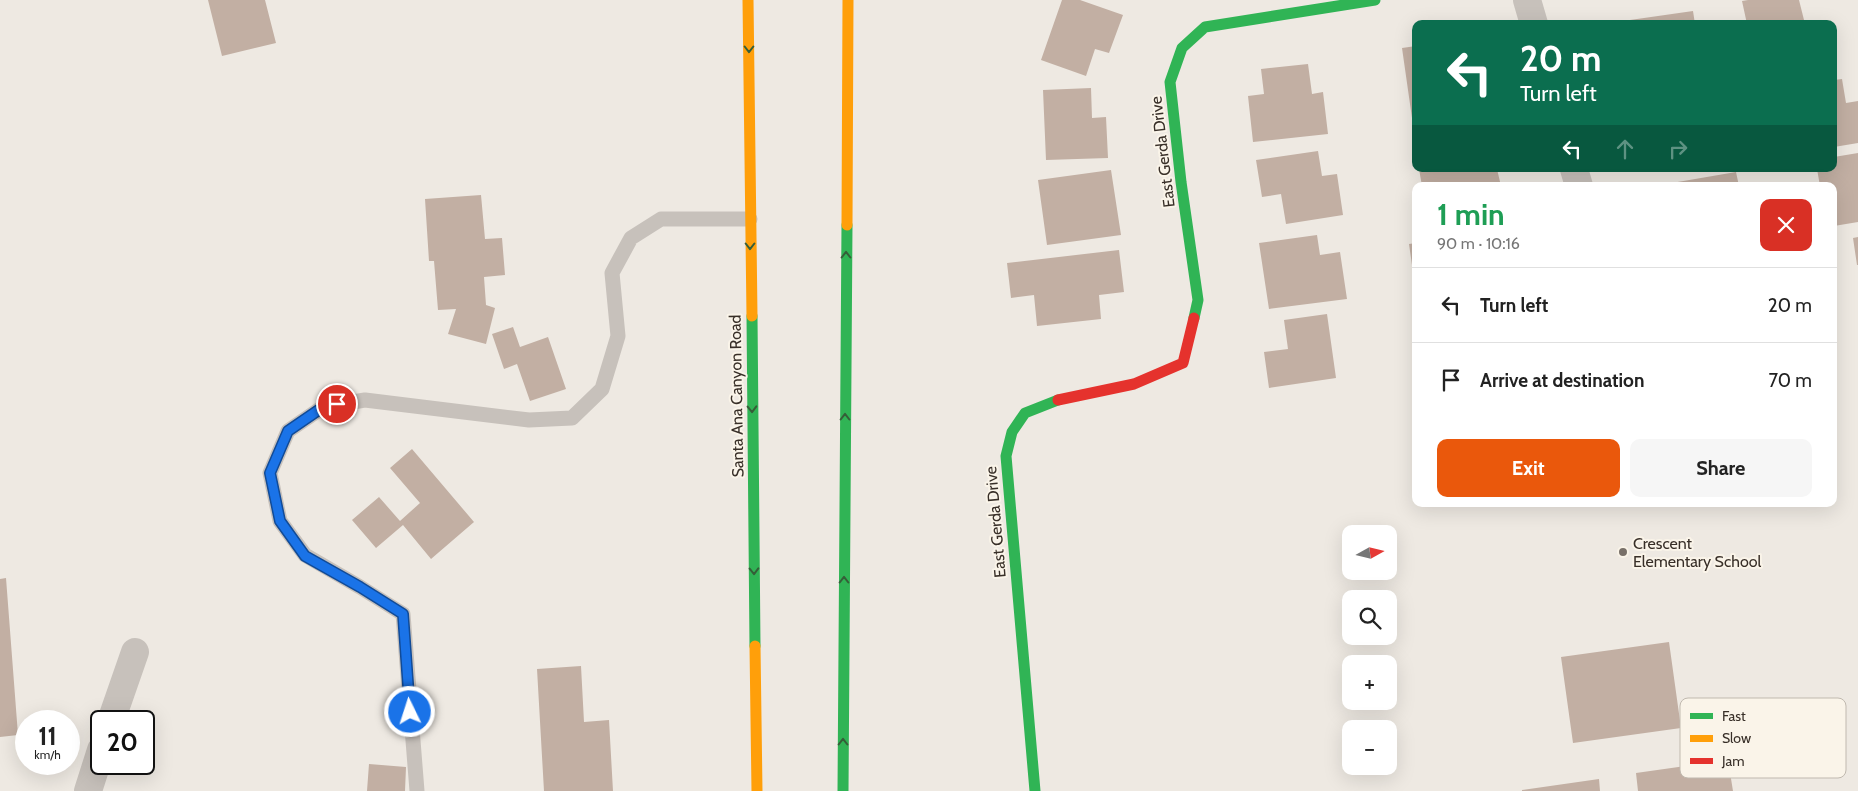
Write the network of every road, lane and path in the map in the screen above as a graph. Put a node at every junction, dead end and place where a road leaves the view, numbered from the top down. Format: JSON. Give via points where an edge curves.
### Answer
{"nodes":[{"id":1,"x":748,"y":0,"type":"edge"},
{"id":2,"x":848,"y":0,"type":"edge"},
{"id":3,"x":1375,"y":0,"type":"edge"},
{"id":4,"x":1527,"y":0,"type":"edge"},
{"id":5,"x":1533,"y":20,"type":"edge"},
{"id":6,"x":750,"y":219,"type":"junction"},
{"id":7,"x":135,"y":652,"type":"dead end"},
{"id":8,"x":115,"y":710,"type":"edge"},
{"id":9,"x":93,"y":775,"type":"edge"},
{"id":10,"x":88,"y":791,"type":"edge"},
{"id":11,"x":416,"y":791,"type":"edge"},
{"id":12,"x":757,"y":791,"type":"edge"},
{"id":13,"x":843,"y":791,"type":"edge"},
{"id":14,"x":1035,"y":791,"type":"edge"}],
"edges":[{"from":1,"to":6,"type":"main road","name":"Santa Ana Canyon Road","one_way":true},
{"from":13,"to":2,"type":"main road","one_way":true},
{"from":3,"to":14,"type":"main road","name":"East Gerda Drive","via":[[1205,27],[1182,48],[1170,82],[1198,300],[1183,363],[1134,384],[1064,398],[1025,413],[1012,432],[1006,456]]},
{"from":4,"to":5,"type":"street"},
{"from":6,"to":11,"type":"lane","via":[[661,219],[631,238],[612,273],[618,336],[602,389],[572,418],[530,420],[365,400],[323,407],[288,431],[270,473],[280,521],[305,556],[403,614]]},
{"from":6,"to":12,"type":"main road","name":"Santa Ana Canyon Road","one_way":true},
{"from":7,"to":8,"type":"street"},
{"from":9,"to":10,"type":"street"}]}
